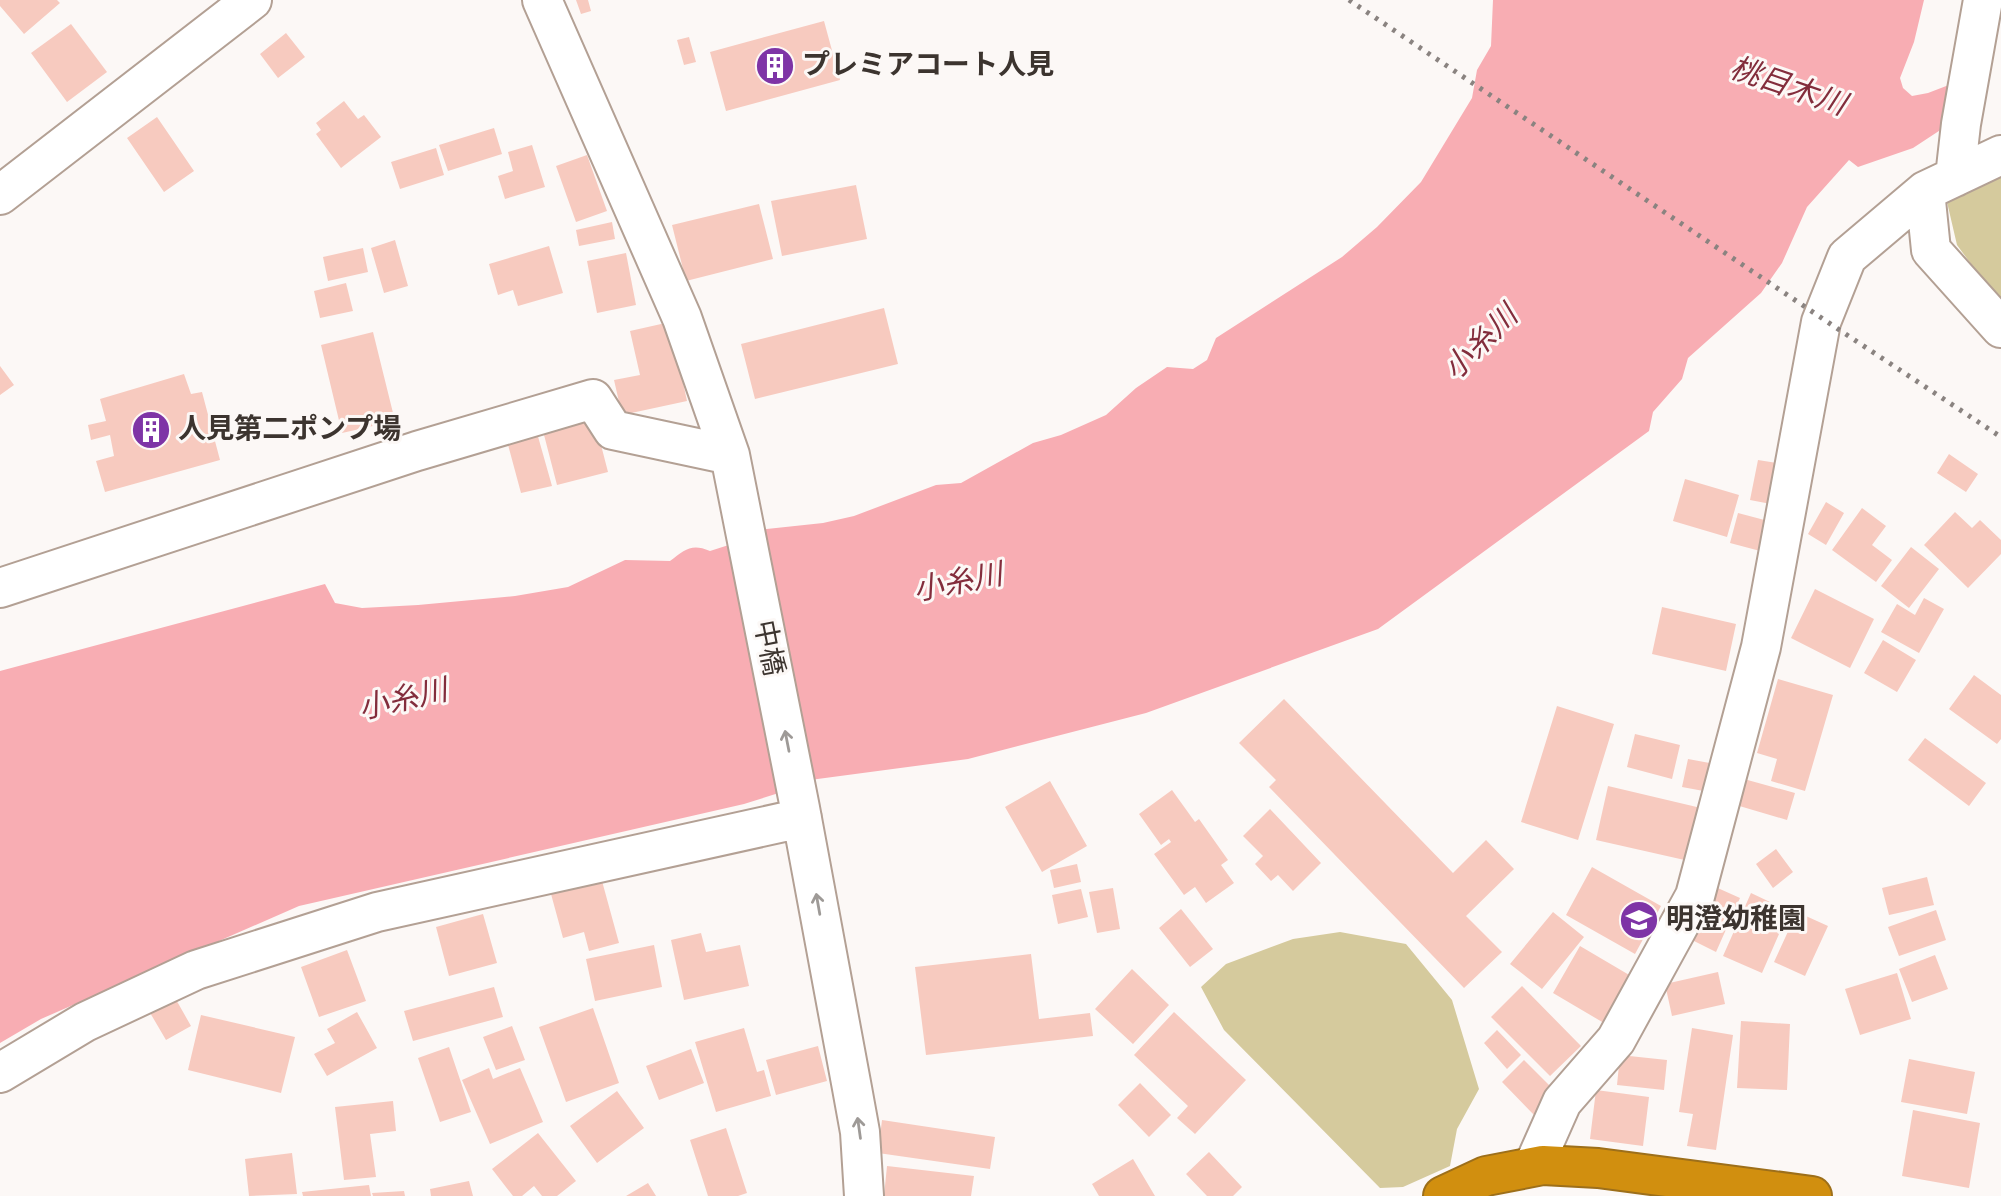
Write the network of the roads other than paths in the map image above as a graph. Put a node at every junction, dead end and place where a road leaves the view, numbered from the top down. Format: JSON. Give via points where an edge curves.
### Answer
{"nodes":[{"id":1,"x":251,"y":0,"type":"edge"},
{"id":2,"x":542,"y":0,"type":"edge"},
{"id":3,"x":1983,"y":0,"type":"edge"},
{"id":4,"x":2001,"y":155,"type":"edge"},
{"id":5,"x":1940,"y":184,"type":"junction"},
{"id":6,"x":0,"y":195,"type":"edge"},
{"id":7,"x":2001,"y":328,"type":"edge"},
{"id":8,"x":733,"y":472,"type":"junction"},
{"id":9,"x":0,"y":588,"type":"edge"},
{"id":10,"x":801,"y":813,"type":"junction"},
{"id":11,"x":0,"y":1073,"type":"edge"},
{"id":12,"x":1534,"y":1165,"type":"junction"},
{"id":13,"x":864,"y":1196,"type":"edge"},
{"id":14,"x":1443,"y":1196,"type":"edge"},
{"id":15,"x":1812,"y":1196,"type":"edge"}],
"edges":[{"from":1,"to":6,"type":"street"},
{"from":2,"to":8,"type":"street","name":"中橋","via":[[682,318]]},
{"from":3,"to":5,"type":"street","via":[[1961,124]]},
{"from":4,"to":5,"type":"street"},
{"from":5,"to":7,"type":"street","via":[[1931,250]]},
{"from":5,"to":12,"type":"street","via":[[1847,257],[1821,322],[1761,648],[1695,897],[1616,1040],[1562,1102]]},
{"from":8,"to":9,"type":"street","via":[[613,430],[593,398]]},
{"from":10,"to":8,"type":"street","name":"中橋","one_way":true},
{"from":10,"to":11,"type":"street","via":[[377,912],[196,970],[85,1022]]},
{"from":13,"to":10,"type":"street","name":"中橋","one_way":true,"via":[[860,1132]]},
{"from":12,"to":14,"type":"highway","via":[[1486,1176]]},
{"from":12,"to":15,"type":"highway","via":[[1598,1168]]}]}
